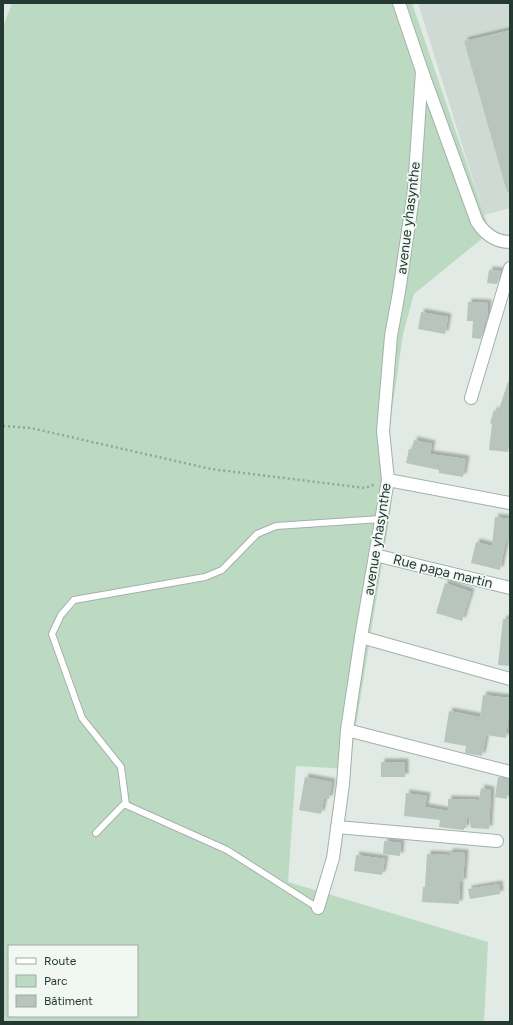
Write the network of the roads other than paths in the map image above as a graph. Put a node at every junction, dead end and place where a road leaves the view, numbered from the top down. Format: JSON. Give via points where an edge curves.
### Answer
{"nodes":[{"id":1,"x":399,"y":3,"type":"edge"},
{"id":2,"x":422,"y":71,"type":"junction"},
{"id":3,"x":510,"y":242,"type":"edge"},
{"id":4,"x":510,"y":268,"type":"edge"},
{"id":5,"x":471,"y":398,"type":"dead end"},
{"id":6,"x":388,"y":480,"type":"junction"},
{"id":7,"x":510,"y":503,"type":"edge"},
{"id":8,"x":381,"y":519,"type":"junction"},
{"id":9,"x":375,"y":555,"type":"junction"},
{"id":10,"x":510,"y":588,"type":"edge"},
{"id":11,"x":361,"y":637,"type":"junction"},
{"id":12,"x":510,"y":679,"type":"edge"},
{"id":13,"x":347,"y":730,"type":"junction"},
{"id":14,"x":510,"y":772,"type":"edge"},
{"id":15,"x":126,"y":805,"type":"junction"},
{"id":16,"x":337,"y":827,"type":"junction"},
{"id":17,"x":96,"y":833,"type":"dead end"},
{"id":18,"x":497,"y":841,"type":"dead end"},
{"id":19,"x":318,"y":908,"type":"joint"}],
"edges":[{"from":1,"to":2,"type":"street"},
{"from":2,"to":3,"type":"street","via":[[477,222],[491,237]]},
{"from":2,"to":6,"type":"street","name":"avenue yhasynthe","via":[[414,190],[391,336],[383,431]]},
{"from":4,"to":5,"type":"street"},
{"from":6,"to":7,"type":"street"},
{"from":6,"to":8,"type":"street","name":"avenue yhasynthe"},
{"from":8,"to":9,"type":"street","name":"avenue yhasynthe"},
{"from":8,"to":15,"type":"lane","via":[[276,526],[257,534],[222,570],[205,577],[74,600],[60,615],[52,634],[82,718],[121,767]]},
{"from":9,"to":10,"type":"street","name":"Rue papa martin"},
{"from":9,"to":11,"type":"street","name":"avenue yhasynthe"},
{"from":11,"to":12,"type":"street"},
{"from":11,"to":13,"type":"street","name":"avenue yhasynthe"},
{"from":13,"to":14,"type":"street"},
{"from":13,"to":16,"type":"street","name":"avenue yhasynthe"},
{"from":15,"to":17,"type":"lane","via":[[124,804]]},
{"from":15,"to":19,"type":"lane","via":[[227,850]]},
{"from":16,"to":18,"type":"street"},
{"from":16,"to":19,"type":"street","name":"avenue yhasynthe","via":[[333,858]]}]}
